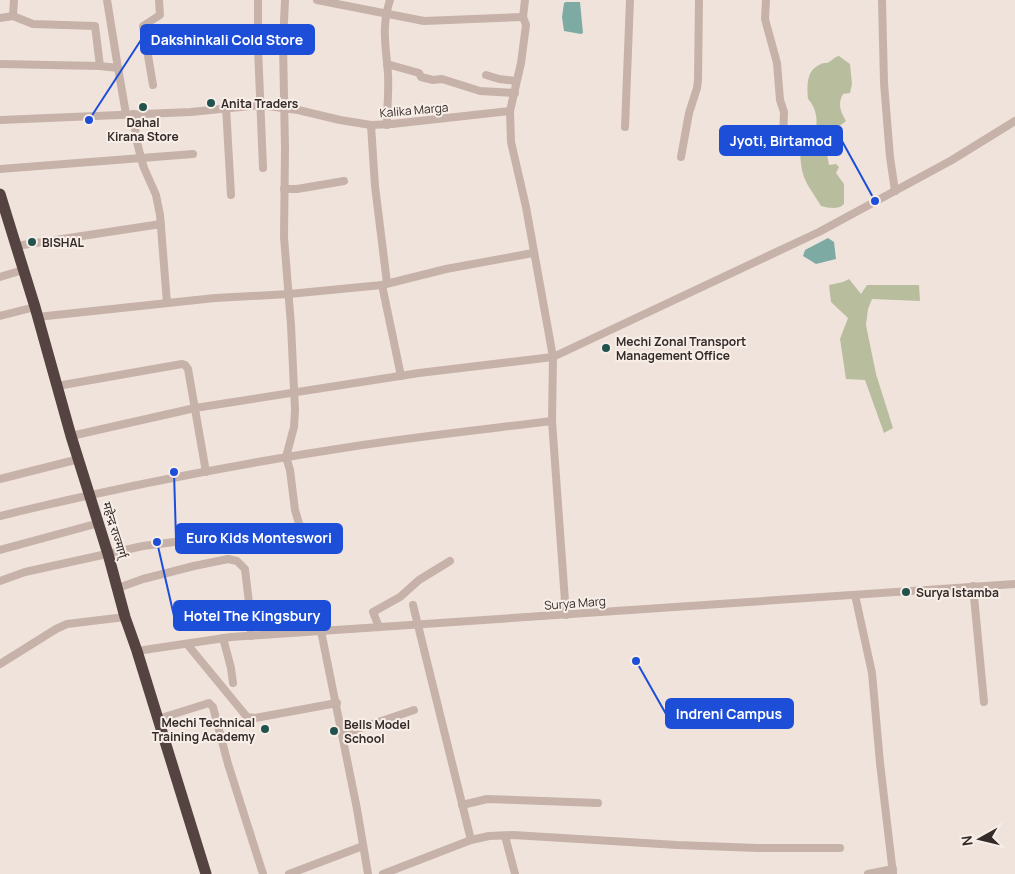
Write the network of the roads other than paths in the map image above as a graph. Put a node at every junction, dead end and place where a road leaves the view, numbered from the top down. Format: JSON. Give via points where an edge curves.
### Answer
{"nodes":[{"id":1,"x":14,"y":0,"type":"edge"},
{"id":2,"x":107,"y":0,"type":"edge"},
{"id":3,"x":159,"y":0,"type":"edge"},
{"id":4,"x":258,"y":0,"type":"edge"},
{"id":5,"x":285,"y":0,"type":"edge"},
{"id":6,"x":316,"y":0,"type":"edge"},
{"id":7,"x":390,"y":0,"type":"edge"},
{"id":8,"x":525,"y":0,"type":"edge"},
{"id":9,"x":630,"y":0,"type":"edge"},
{"id":10,"x":699,"y":0,"type":"edge"},
{"id":11,"x":766,"y":0,"type":"edge"},
{"id":12,"x":882,"y":0,"type":"edge"},
{"id":13,"x":386,"y":13,"type":"junction"},
{"id":14,"x":13,"y":16,"type":"junction"},
{"id":15,"x":523,"y":17,"type":"junction"},
{"id":16,"x":0,"y":18,"type":"edge"},
{"id":17,"x":110,"y":24,"type":"junction"},
{"id":18,"x":95,"y":26,"type":"junction"},
{"id":19,"x":0,"y":64,"type":"edge"},
{"id":20,"x":387,"y":64,"type":"junction"},
{"id":21,"x":100,"y":66,"type":"junction"},
{"id":22,"x":118,"y":68,"type":"junction"},
{"id":23,"x":486,"y":75,"type":"dead end"},
{"id":24,"x":516,"y":81,"type":"junction"},
{"id":25,"x":153,"y":85,"type":"dead end"},
{"id":26,"x":515,"y":93,"type":"junction"},
{"id":27,"x":260,"y":105,"type":"junction"},
{"id":28,"x":226,"y":107,"type":"junction"},
{"id":29,"x":284,"y":108,"type":"junction"},
{"id":30,"x":510,"y":111,"type":"junction"},
{"id":31,"x":130,"y":114,"type":"junction"},
{"id":32,"x":0,"y":120,"type":"edge"},
{"id":33,"x":1015,"y":121,"type":"edge"},
{"id":34,"x":371,"y":125,"type":"junction"},
{"id":35,"x":387,"y":125,"type":"junction"},
{"id":36,"x":625,"y":127,"type":"dead end"},
{"id":37,"x":783,"y":137,"type":"dead end"},
{"id":38,"x":193,"y":154,"type":"dead end"},
{"id":39,"x":681,"y":156,"type":"dead end"},
{"id":40,"x":141,"y":158,"type":"junction"},
{"id":41,"x":263,"y":168,"type":"dead end"},
{"id":42,"x":0,"y":169,"type":"edge"},
{"id":43,"x":344,"y":181,"type":"dead end"},
{"id":44,"x":284,"y":189,"type":"junction"},
{"id":45,"x":895,"y":191,"type":"junction"},
{"id":46,"x":231,"y":195,"type":"dead end"},
{"id":47,"x":0,"y":196,"type":"edge"},
{"id":48,"x":161,"y":224,"type":"junction"},
{"id":49,"x":16,"y":246,"type":"junction"},
{"id":50,"x":533,"y":253,"type":"junction"},
{"id":51,"x":24,"y":270,"type":"junction"},
{"id":52,"x":0,"y":276,"type":"edge"},
{"id":53,"x":384,"y":284,"type":"junction"},
{"id":54,"x":289,"y":294,"type":"junction"},
{"id":55,"x":167,"y":303,"type":"junction"},
{"id":56,"x":36,"y":312,"type":"junction"},
{"id":57,"x":0,"y":316,"type":"edge"},
{"id":58,"x":553,"y":357,"type":"junction"},
{"id":59,"x":401,"y":376,"type":"junction"},
{"id":60,"x":57,"y":386,"type":"junction"},
{"id":61,"x":294,"y":393,"type":"junction"},
{"id":62,"x":195,"y":408,"type":"junction"},
{"id":63,"x":552,"y":421,"type":"junction"},
{"id":64,"x":71,"y":436,"type":"junction"},
{"id":65,"x":286,"y":458,"type":"junction"},
{"id":66,"x":79,"y":459,"type":"junction"},
{"id":67,"x":206,"y":472,"type":"junction"},
{"id":68,"x":0,"y":479,"type":"edge"},
{"id":69,"x":89,"y":494,"type":"junction"},
{"id":70,"x":0,"y":516,"type":"edge"},
{"id":71,"x":99,"y":523,"type":"junction"},
{"id":72,"x":301,"y":530,"type":"dead end"},
{"id":73,"x":206,"y":538,"type":"dead end"},
{"id":74,"x":0,"y":550,"type":"edge"},
{"id":75,"x":108,"y":554,"type":"junction"},
{"id":76,"x":450,"y":561,"type":"dead end"},
{"id":77,"x":0,"y":581,"type":"edge"},
{"id":78,"x":1015,"y":584,"type":"edge"},
{"id":79,"x":973,"y":586,"type":"junction"},
{"id":80,"x":118,"y":588,"type":"junction"},
{"id":81,"x":856,"y":595,"type":"junction"},
{"id":82,"x":413,"y":605,"type":"dead end"},
{"id":83,"x":566,"y":615,"type":"junction"},
{"id":84,"x":124,"y":617,"type":"junction"},
{"id":85,"x":417,"y":624,"type":"junction"},
{"id":86,"x":379,"y":627,"type":"junction"},
{"id":87,"x":321,"y":631,"type":"junction"},
{"id":88,"x":251,"y":636,"type":"junction"},
{"id":89,"x":223,"y":638,"type":"junction"},
{"id":90,"x":187,"y":644,"type":"junction"},
{"id":91,"x":137,"y":651,"type":"junction"},
{"id":92,"x":0,"y":664,"type":"edge"},
{"id":93,"x":233,"y":683,"type":"dead end"},
{"id":94,"x":984,"y":702,"type":"dead end"},
{"id":95,"x":337,"y":703,"type":"junction"},
{"id":96,"x":414,"y":710,"type":"dead end"},
{"id":97,"x":158,"y":720,"type":"junction"},
{"id":98,"x":343,"y":734,"type":"junction"},
{"id":99,"x":598,"y":803,"type":"dead end"},
{"id":100,"x":462,"y":805,"type":"junction"},
{"id":101,"x":505,"y":836,"type":"junction"},
{"id":102,"x":471,"y":840,"type":"junction"},
{"id":103,"x":363,"y":846,"type":"junction"},
{"id":104,"x":840,"y":848,"type":"dead end"},
{"id":105,"x":893,"y":872,"type":"edge"},
{"id":106,"x":206,"y":874,"type":"edge"},
{"id":107,"x":263,"y":874,"type":"edge"},
{"id":108,"x":289,"y":874,"type":"edge"},
{"id":109,"x":368,"y":874,"type":"edge"},
{"id":110,"x":383,"y":874,"type":"edge"},
{"id":111,"x":515,"y":874,"type":"edge"},
{"id":112,"x":868,"y":874,"type":"edge"}],
"edges":[{"from":1,"to":14,"type":"street"},
{"from":2,"to":17,"type":"street"},
{"from":3,"to":25,"type":"street","via":[[160,15],[143,26]]},
{"from":4,"to":27,"type":"street"},
{"from":5,"to":29,"type":"street"},
{"from":6,"to":13,"type":"street"},
{"from":7,"to":13,"type":"street"},
{"from":8,"to":15,"type":"street"},
{"from":9,"to":36,"type":"street"},
{"from":10,"to":39,"type":"street","via":[[698,80],[688,113]]},
{"from":11,"to":37,"type":"street","via":[[765,19],[777,63],[784,112]]},
{"from":12,"to":45,"type":"street","via":[[884,83]]},
{"from":13,"to":15,"type":"street","via":[[424,21]]},
{"from":13,"to":20,"type":"street"},
{"from":14,"to":16,"type":"street"},
{"from":14,"to":18,"type":"street","via":[[33,24]]},
{"from":15,"to":24,"type":"street","via":[[526,25]]},
{"from":17,"to":18,"type":"street"},
{"from":17,"to":22,"type":"street"},
{"from":18,"to":21,"type":"street"},
{"from":19,"to":21,"type":"street"},
{"from":20,"to":26,"type":"street","via":[[421,77],[442,79],[480,91]]},
{"from":20,"to":35,"type":"street"},
{"from":21,"to":22,"type":"street"},
{"from":22,"to":31,"type":"street"},
{"from":23,"to":24,"type":"street"},
{"from":24,"to":26,"type":"street"},
{"from":26,"to":30,"type":"street"},
{"from":27,"to":28,"type":"street","name":"Kalika Marga"},
{"from":27,"to":29,"type":"street","name":"Kalika Marga"},
{"from":27,"to":41,"type":"street"},
{"from":28,"to":31,"type":"street","name":"Kalika Marga"},
{"from":28,"to":46,"type":"street"},
{"from":29,"to":34,"type":"street","name":"Kalika Marga"},
{"from":29,"to":44,"type":"street"},
{"from":30,"to":35,"type":"street","name":"Kalika Marga"},
{"from":30,"to":50,"type":"street","via":[[511,142]]},
{"from":31,"to":32,"type":"street","name":"Kalika Marga"},
{"from":31,"to":40,"type":"street"},
{"from":33,"to":45,"type":"street"},
{"from":34,"to":35,"type":"street","name":"Kalika Marga"},
{"from":34,"to":53,"type":"street"},
{"from":38,"to":40,"type":"street"},
{"from":40,"to":42,"type":"street"},
{"from":40,"to":48,"type":"street","via":[[156,194]]},
{"from":43,"to":44,"type":"street"},
{"from":44,"to":54,"type":"street"},
{"from":45,"to":58,"type":"street","via":[[818,232]]},
{"from":47,"to":49,"type":"highway","name":"महेन्द्र राज्मार्ग्"},
{"from":48,"to":49,"type":"street"},
{"from":48,"to":55,"type":"street"},
{"from":49,"to":51,"type":"highway","name":"महेन्द्र राज्मार्ग्"},
{"from":50,"to":53,"type":"street"},
{"from":50,"to":58,"type":"street"},
{"from":51,"to":52,"type":"street"},
{"from":51,"to":56,"type":"highway","name":"महेन्द्र राज्मार्ग्"},
{"from":53,"to":54,"type":"street"},
{"from":53,"to":59,"type":"street"},
{"from":54,"to":55,"type":"street"},
{"from":54,"to":61,"type":"street"},
{"from":55,"to":56,"type":"street"},
{"from":56,"to":57,"type":"street"},
{"from":56,"to":60,"type":"highway","name":"महेन्द्र राज्मार्ग्"},
{"from":58,"to":59,"type":"street"},
{"from":58,"to":63,"type":"street"},
{"from":59,"to":61,"type":"street"},
{"from":60,"to":62,"type":"street","via":[[182,364],[188,369]]},
{"from":60,"to":64,"type":"highway","name":"महेन्द्र राज्मार्ग्"},
{"from":61,"to":62,"type":"street"},
{"from":61,"to":65,"type":"street","via":[[294,427]]},
{"from":62,"to":64,"type":"street"},
{"from":62,"to":67,"type":"street"},
{"from":63,"to":65,"type":"street"},
{"from":63,"to":83,"type":"street"},
{"from":64,"to":66,"type":"highway","name":"महेन्द्र राज्मार्ग्"},
{"from":65,"to":67,"type":"street"},
{"from":65,"to":72,"type":"street"},
{"from":66,"to":68,"type":"street"},
{"from":66,"to":69,"type":"highway","name":"महेन्द्र राज्मार्ग्"},
{"from":67,"to":69,"type":"street"},
{"from":69,"to":70,"type":"street"},
{"from":69,"to":71,"type":"highway","name":"महेन्द्र राज्मार्ग्"},
{"from":71,"to":74,"type":"street"},
{"from":71,"to":75,"type":"highway","name":"महेन्द्र राज्मार्ग्"},
{"from":73,"to":75,"type":"street"},
{"from":75,"to":77,"type":"street","via":[[25,572]]},
{"from":75,"to":80,"type":"highway","name":"महेन्द्र राज्मार्ग्"},
{"from":76,"to":86,"type":"street","via":[[373,612]]},
{"from":78,"to":79,"type":"street","name":"Surya Marg"},
{"from":79,"to":81,"type":"street","name":"Surya Marg"},
{"from":79,"to":94,"type":"street"},
{"from":80,"to":84,"type":"highway","name":"महेन्द्र राज्मार्ग्"},
{"from":80,"to":88,"type":"street","via":[[194,566],[228,559],[237,561],[246,569]]},
{"from":81,"to":83,"type":"street","name":"Surya Marg"},
{"from":81,"to":105,"type":"street","via":[[872,673]]},
{"from":82,"to":85,"type":"street"},
{"from":83,"to":85,"type":"street","name":"Surya Marg"},
{"from":84,"to":91,"type":"highway","name":"महेन्द्र राज्मार्ग्"},
{"from":84,"to":92,"type":"street","via":[[67,624]]},
{"from":85,"to":86,"type":"street","name":"Surya Marg"},
{"from":85,"to":100,"type":"street"},
{"from":86,"to":87,"type":"street","name":"Surya Marg"},
{"from":87,"to":88,"type":"street","name":"Surya Marg"},
{"from":87,"to":95,"type":"street"},
{"from":88,"to":89,"type":"street","name":"Surya Marg"},
{"from":89,"to":90,"type":"street","name":"Surya Marg"},
{"from":89,"to":93,"type":"street"},
{"from":90,"to":91,"type":"street","name":"Surya Marg"},
{"from":90,"to":95,"type":"street","via":[[247,717]]},
{"from":91,"to":97,"type":"highway","name":"महेन्द्र राज्मार्ग्"},
{"from":95,"to":98,"type":"street"},
{"from":96,"to":98,"type":"street"},
{"from":97,"to":106,"type":"highway","name":"महेन्द्र राज्मार्ग्"},
{"from":97,"to":107,"type":"street","via":[[208,702],[213,707]]},
{"from":98,"to":103,"type":"street"},
{"from":99,"to":100,"type":"street","via":[[487,799]]},
{"from":100,"to":102,"type":"street"},
{"from":101,"to":102,"type":"street"},
{"from":101,"to":104,"type":"street","via":[[701,846]]},
{"from":101,"to":111,"type":"street"},
{"from":102,"to":110,"type":"street"},
{"from":103,"to":108,"type":"street"},
{"from":103,"to":109,"type":"street"},
{"from":105,"to":112,"type":"street"}]}
